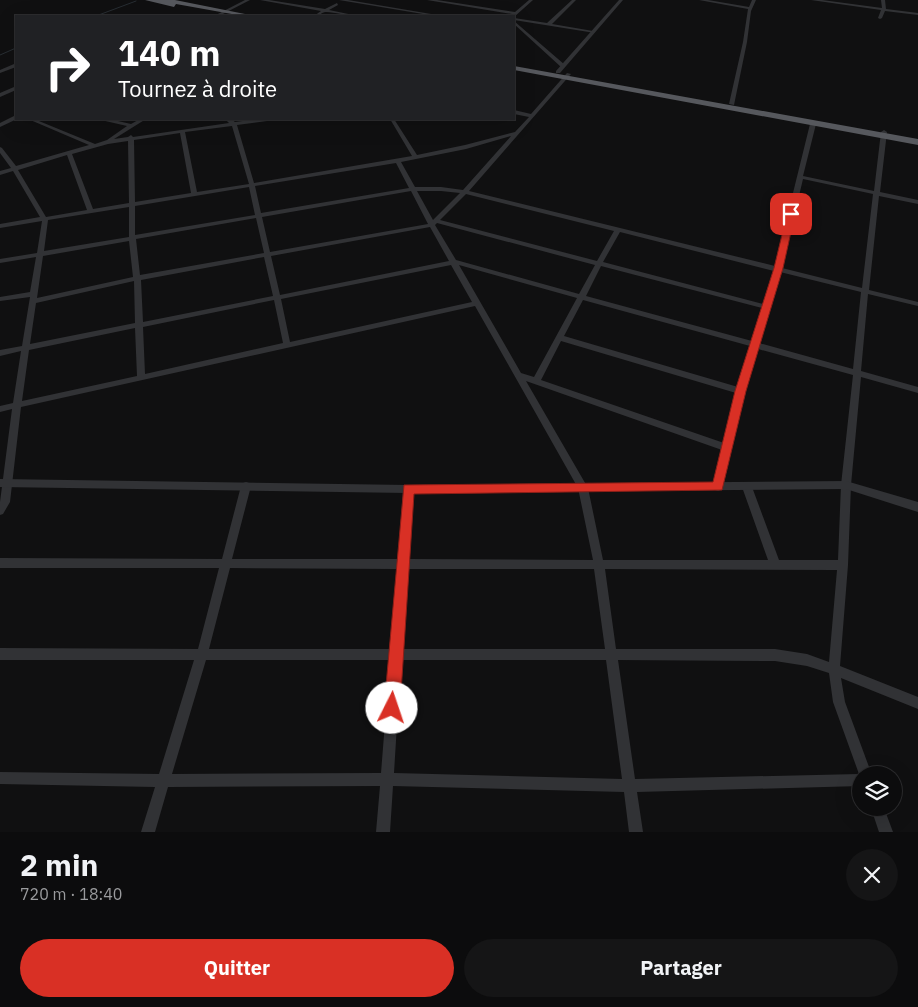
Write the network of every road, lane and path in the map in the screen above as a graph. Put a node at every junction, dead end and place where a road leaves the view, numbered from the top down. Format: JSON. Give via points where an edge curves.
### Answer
{"nodes":[{"id":1,"x":148,"y":0,"type":"edge"},
{"id":2,"x":165,"y":0,"type":"edge"},
{"id":3,"x":248,"y":0,"type":"edge"},
{"id":4,"x":262,"y":0,"type":"edge"},
{"id":5,"x":342,"y":0,"type":"edge"},
{"id":6,"x":429,"y":0,"type":"edge"},
{"id":7,"x":531,"y":0,"type":"edge"},
{"id":8,"x":574,"y":0,"type":"edge"},
{"id":9,"x":621,"y":0,"type":"edge"},
{"id":10,"x":701,"y":0,"type":"edge"},
{"id":11,"x":754,"y":0,"type":"edge"},
{"id":12,"x":813,"y":0,"type":"edge"},
{"id":13,"x":884,"y":0,"type":"edge"},
{"id":14,"x":439,"y":1,"type":"edge"},
{"id":15,"x":720,"y":1,"type":"edge"},
{"id":16,"x":829,"y":1,"type":"edge"},
{"id":17,"x":480,"y":3,"type":"dead end"},
{"id":18,"x":337,"y":4,"type":"dead end"},
{"id":19,"x":432,"y":5,"type":"dead end"},
{"id":20,"x":476,"y":7,"type":"junction"},
{"id":21,"x":750,"y":8,"type":"junction"},
{"id":22,"x":427,"y":9,"type":"dead end"},
{"id":23,"x":884,"y":9,"type":"junction"},
{"id":24,"x":325,"y":11,"type":"junction"},
{"id":25,"x":421,"y":13,"type":"junction"},
{"id":26,"x":221,"y":14,"type":"edge"},
{"id":27,"x":918,"y":14,"type":"edge"},
{"id":28,"x":236,"y":15,"type":"edge"},
{"id":29,"x":318,"y":15,"type":"edge"},
{"id":30,"x":350,"y":15,"type":"edge"},
{"id":31,"x":418,"y":15,"type":"edge"},
{"id":32,"x":434,"y":15,"type":"edge"},
{"id":33,"x":504,"y":15,"type":"edge"},
{"id":34,"x":515,"y":17,"type":"edge"},
{"id":35,"x":515,"y":18,"type":"edge"},
{"id":36,"x":880,"y":18,"type":"dead end"},
{"id":37,"x":515,"y":19,"type":"edge"},
{"id":38,"x":548,"y":25,"type":"junction"},
{"id":39,"x":593,"y":32,"type":"junction"},
{"id":40,"x":15,"y":65,"type":"edge"},
{"id":41,"x":515,"y":66,"type":"edge"},
{"id":42,"x":515,"y":66,"type":"edge"},
{"id":43,"x":560,"y":69,"type":"junction"},
{"id":44,"x":0,"y":72,"type":"edge"},
{"id":45,"x":567,"y":76,"type":"junction"},
{"id":46,"x":15,"y":88,"type":"edge"},
{"id":47,"x":1,"y":94,"type":"edge"},
{"id":48,"x":15,"y":97,"type":"edge"},
{"id":49,"x":732,"y":104,"type":"junction"},
{"id":50,"x":515,"y":112,"type":"edge"},
{"id":51,"x":533,"y":116,"type":"junction"},
{"id":52,"x":15,"y":118,"type":"edge"},
{"id":53,"x":32,"y":120,"type":"edge"},
{"id":54,"x":107,"y":120,"type":"edge"},
{"id":55,"x":141,"y":120,"type":"edge"},
{"id":56,"x":228,"y":120,"type":"edge"},
{"id":57,"x":260,"y":120,"type":"edge"},
{"id":58,"x":393,"y":120,"type":"edge"},
{"id":59,"x":234,"y":124,"type":"junction"},
{"id":60,"x":813,"y":124,"type":"junction"},
{"id":61,"x":0,"y":125,"type":"edge"},
{"id":62,"x":132,"y":126,"type":"junction"},
{"id":63,"x":182,"y":130,"type":"junction"},
{"id":64,"x":516,"y":133,"type":"junction"},
{"id":65,"x":884,"y":134,"type":"junction"},
{"id":66,"x":131,"y":137,"type":"junction"},
{"id":67,"x":918,"y":138,"type":"edge"},
{"id":68,"x":107,"y":142,"type":"junction"},
{"id":69,"x":918,"y":142,"type":"edge"},
{"id":70,"x":93,"y":145,"type":"junction"},
{"id":71,"x":0,"y":149,"type":"edge"},
{"id":72,"x":69,"y":153,"type":"junction"},
{"id":73,"x":416,"y":158,"type":"junction"},
{"id":74,"x":398,"y":162,"type":"junction"},
{"id":75,"x":15,"y":169,"type":"junction"},
{"id":76,"x":0,"y":173,"type":"edge"},
{"id":77,"x":800,"y":177,"type":"junction"},
{"id":78,"x":252,"y":185,"type":"junction"},
{"id":79,"x":413,"y":189,"type":"junction"},
{"id":80,"x":464,"y":192,"type":"junction"},
{"id":81,"x":876,"y":193,"type":"junction"},
{"id":82,"x":194,"y":194,"type":"junction"},
{"id":83,"x":918,"y":202,"type":"edge"},
{"id":84,"x":132,"y":205,"type":"junction"},
{"id":85,"x":91,"y":212,"type":"junction"},
{"id":86,"x":258,"y":217,"type":"junction"},
{"id":87,"x":45,"y":220,"type":"junction"},
{"id":88,"x":434,"y":223,"type":"junction"},
{"id":89,"x":0,"y":226,"type":"edge"},
{"id":90,"x":618,"y":230,"type":"junction"},
{"id":91,"x":132,"y":238,"type":"junction"},
{"id":92,"x":40,"y":254,"type":"junction"},
{"id":93,"x":266,"y":255,"type":"junction"},
{"id":94,"x":0,"y":261,"type":"edge"},
{"id":95,"x":454,"y":262,"type":"junction"},
{"id":96,"x":600,"y":264,"type":"junction"},
{"id":97,"x":778,"y":268,"type":"junction"},
{"id":98,"x":137,"y":278,"type":"junction"},
{"id":99,"x":865,"y":290,"type":"junction"},
{"id":100,"x":581,"y":297,"type":"junction"},
{"id":101,"x":34,"y":298,"type":"junction"},
{"id":102,"x":277,"y":298,"type":"junction"},
{"id":103,"x":0,"y":300,"type":"edge"},
{"id":104,"x":477,"y":303,"type":"junction"},
{"id":105,"x":918,"y":304,"type":"edge"},
{"id":106,"x":766,"y":307,"type":"junction"},
{"id":107,"x":140,"y":324,"type":"junction"},
{"id":108,"x":560,"y":338,"type":"junction"},
{"id":109,"x":287,"y":344,"type":"junction"},
{"id":110,"x":755,"y":344,"type":"junction"},
{"id":111,"x":26,"y":348,"type":"junction"},
{"id":112,"x":0,"y":353,"type":"edge"},
{"id":113,"x":858,"y":373,"type":"junction"},
{"id":114,"x":518,"y":375,"type":"junction"},
{"id":115,"x":141,"y":377,"type":"junction"},
{"id":116,"x":536,"y":381,"type":"junction"},
{"id":117,"x":918,"y":390,"type":"edge"},
{"id":118,"x":741,"y":391,"type":"junction"},
{"id":119,"x":17,"y":405,"type":"junction"},
{"id":120,"x":0,"y":409,"type":"edge"},
{"id":121,"x":727,"y":448,"type":"junction"},
{"id":122,"x":3,"y":483,"type":"edge"},
{"id":123,"x":246,"y":486,"type":"junction"},
{"id":124,"x":846,"y":486,"type":"junction"},
{"id":125,"x":718,"y":487,"type":"junction"},
{"id":126,"x":747,"y":487,"type":"junction"},
{"id":127,"x":583,"y":488,"type":"junction"},
{"id":128,"x":408,"y":489,"type":"junction"},
{"id":129,"x":918,"y":507,"type":"edge"},
{"id":130,"x":0,"y":511,"type":"edge"},
{"id":131,"x":0,"y":563,"type":"edge"},
{"id":132,"x":225,"y":563,"type":"junction"},
{"id":133,"x":402,"y":564,"type":"junction"},
{"id":134,"x":599,"y":565,"type":"junction"},
{"id":135,"x":775,"y":565,"type":"junction"},
{"id":136,"x":843,"y":565,"type":"junction"},
{"id":137,"x":0,"y":654,"type":"edge"},
{"id":138,"x":202,"y":654,"type":"junction"},
{"id":139,"x":396,"y":654,"type":"junction"},
{"id":140,"x":611,"y":654,"type":"junction"},
{"id":141,"x":834,"y":669,"type":"junction"},
{"id":142,"x":918,"y":703,"type":"edge"},
{"id":143,"x":863,"y":766,"type":"edge"},
{"id":144,"x":0,"y":778,"type":"edge"},
{"id":145,"x":387,"y":779,"type":"junction"},
{"id":146,"x":852,"y":780,"type":"edge"},
{"id":147,"x":163,"y":781,"type":"junction"},
{"id":148,"x":629,"y":786,"type":"junction"},
{"id":149,"x":881,"y":816,"type":"edge"},
{"id":150,"x":148,"y":832,"type":"edge"},
{"id":151,"x":383,"y":832,"type":"edge"},
{"id":152,"x":636,"y":832,"type":"edge"},
{"id":153,"x":886,"y":832,"type":"edge"}],
"edges":[{"from":1,"to":26,"type":"highway"},
{"from":2,"to":26,"type":"highway"},
{"from":3,"to":26,"type":"street"},
{"from":4,"to":24,"type":"street"},
{"from":5,"to":25,"type":"street"},
{"from":6,"to":14,"type":"street"},
{"from":7,"to":34,"type":"street"},
{"from":8,"to":38,"type":"street"},
{"from":9,"to":39,"type":"street"},
{"from":10,"to":15,"type":"street"},
{"from":11,"to":21,"type":"street"},
{"from":12,"to":16,"type":"street"},
{"from":13,"to":23,"type":"street"},
{"from":14,"to":19,"type":"street"},
{"from":14,"to":20,"type":"street"},
{"from":15,"to":21,"type":"street"},
{"from":16,"to":23,"type":"street"},
{"from":17,"to":20,"type":"street"},
{"from":18,"to":24,"type":"street"},
{"from":20,"to":33,"type":"street"},
{"from":21,"to":49,"type":"street"},
{"from":22,"to":25,"type":"street"},
{"from":23,"to":27,"type":"street"},
{"from":23,"to":36,"type":"street"},
{"from":24,"to":29,"type":"street"},
{"from":24,"to":30,"type":"street"},
{"from":25,"to":31,"type":"street"},
{"from":25,"to":32,"type":"street"},
{"from":26,"to":28,"type":"highway"},
{"from":35,"to":38,"type":"street"},
{"from":37,"to":43,"type":"street"},
{"from":38,"to":39,"type":"street"},
{"from":39,"to":43,"type":"street"},
{"from":40,"to":44,"type":"street"},
{"from":41,"to":43,"type":"highway"},
{"from":42,"to":45,"type":"highway"},
{"from":43,"to":45,"type":"highway"},
{"from":45,"to":49,"type":"highway"},
{"from":45,"to":51,"type":"street"},
{"from":45,"to":60,"type":"highway"},
{"from":46,"to":47,"type":"street"},
{"from":47,"to":48,"type":"street"},
{"from":49,"to":65,"type":"highway"},
{"from":50,"to":51,"type":"street"},
{"from":51,"to":64,"type":"street"},
{"from":52,"to":61,"type":"street"},
{"from":53,"to":70,"type":"street"},
{"from":54,"to":62,"type":"street"},
{"from":55,"to":62,"type":"street"},
{"from":56,"to":59,"type":"street"},
{"from":57,"to":59,"type":"street"},
{"from":58,"to":73,"type":"street"},
{"from":59,"to":63,"type":"street"},
{"from":59,"to":78,"type":"street"},
{"from":60,"to":65,"type":"highway"},
{"from":60,"to":77,"type":"street"},
{"from":62,"to":68,"type":"street"},
{"from":63,"to":66,"type":"street"},
{"from":63,"to":82,"type":"street"},
{"from":64,"to":73,"type":"street"},
{"from":64,"to":80,"type":"street"},
{"from":65,"to":67,"type":"highway"},
{"from":65,"to":69,"type":"highway"},
{"from":65,"to":81,"type":"street"},
{"from":66,"to":68,"type":"street"},
{"from":66,"to":84,"type":"street"},
{"from":68,"to":70,"type":"street"},
{"from":70,"to":72,"type":"street"},
{"from":71,"to":75,"type":"street"},
{"from":72,"to":75,"type":"street"},
{"from":72,"to":85,"type":"street"},
{"from":73,"to":74,"type":"street"},
{"from":74,"to":78,"type":"street"},
{"from":74,"to":79,"type":"street"},
{"from":75,"to":76,"type":"street"},
{"from":75,"to":87,"type":"street"},
{"from":77,"to":81,"type":"street"},
{"from":77,"to":97,"type":"street"},
{"from":78,"to":82,"type":"street"},
{"from":78,"to":86,"type":"street"},
{"from":79,"to":80,"type":"street"},
{"from":79,"to":86,"type":"street"},
{"from":79,"to":88,"type":"street"},
{"from":80,"to":88,"type":"street"},
{"from":80,"to":90,"type":"street"},
{"from":81,"to":83,"type":"street"},
{"from":81,"to":99,"type":"street"},
{"from":82,"to":84,"type":"street"},
{"from":84,"to":85,"type":"street"},
{"from":84,"to":91,"type":"street"},
{"from":85,"to":87,"type":"street"},
{"from":86,"to":91,"type":"street"},
{"from":86,"to":93,"type":"street"},
{"from":87,"to":89,"type":"street"},
{"from":87,"to":92,"type":"street"},
{"from":88,"to":93,"type":"street"},
{"from":88,"to":95,"type":"street"},
{"from":88,"to":96,"type":"street"},
{"from":90,"to":96,"type":"street"},
{"from":90,"to":97,"type":"street"},
{"from":91,"to":92,"type":"street"},
{"from":91,"to":98,"type":"street"},
{"from":92,"to":94,"type":"street"},
{"from":92,"to":101,"type":"street"},
{"from":93,"to":98,"type":"street"},
{"from":93,"to":102,"type":"street"},
{"from":95,"to":100,"type":"street"},
{"from":95,"to":102,"type":"street"},
{"from":95,"to":104,"type":"street"},
{"from":96,"to":100,"type":"street"},
{"from":96,"to":106,"type":"street"},
{"from":97,"to":99,"type":"street"},
{"from":97,"to":106,"type":"street"},
{"from":98,"to":101,"type":"street"},
{"from":98,"to":107,"type":"street"},
{"from":99,"to":105,"type":"street"},
{"from":99,"to":113,"type":"street"},
{"from":100,"to":108,"type":"street"},
{"from":100,"to":110,"type":"street"},
{"from":101,"to":103,"type":"street"},
{"from":101,"to":111,"type":"street"},
{"from":102,"to":107,"type":"street"},
{"from":102,"to":109,"type":"street"},
{"from":104,"to":109,"type":"street"},
{"from":104,"to":114,"type":"street"},
{"from":106,"to":110,"type":"street"},
{"from":107,"to":111,"type":"street"},
{"from":107,"to":115,"type":"street"},
{"from":108,"to":116,"type":"street"},
{"from":108,"to":118,"type":"street"},
{"from":109,"to":115,"type":"street"},
{"from":110,"to":113,"type":"street"},
{"from":110,"to":118,"type":"street"},
{"from":111,"to":112,"type":"street"},
{"from":111,"to":119,"type":"street"},
{"from":113,"to":117,"type":"street"},
{"from":113,"to":124,"type":"street"},
{"from":114,"to":116,"type":"street"},
{"from":114,"to":127,"type":"street"},
{"from":115,"to":119,"type":"street"},
{"from":116,"to":121,"type":"street"},
{"from":118,"to":121,"type":"street"},
{"from":119,"to":120,"type":"street"},
{"from":119,"to":122,"type":"street"},
{"from":121,"to":125,"type":"street"},
{"from":122,"to":123,"type":"street"},
{"from":122,"to":130,"type":"street","via":[[5,502]]},
{"from":123,"to":128,"type":"street"},
{"from":123,"to":132,"type":"street"},
{"from":124,"to":126,"type":"street"},
{"from":124,"to":129,"type":"street"},
{"from":124,"to":136,"type":"street"},
{"from":125,"to":126,"type":"street"},
{"from":125,"to":127,"type":"street"},
{"from":126,"to":135,"type":"street"},
{"from":127,"to":128,"type":"street"},
{"from":127,"to":134,"type":"street"},
{"from":128,"to":133,"type":"street"},
{"from":131,"to":132,"type":"street"},
{"from":132,"to":133,"type":"street"},
{"from":132,"to":138,"type":"street"},
{"from":133,"to":134,"type":"street"},
{"from":133,"to":139,"type":"street"},
{"from":134,"to":135,"type":"street"},
{"from":134,"to":140,"type":"street"},
{"from":135,"to":136,"type":"street"},
{"from":136,"to":141,"type":"street"},
{"from":137,"to":138,"type":"street"},
{"from":138,"to":139,"type":"street"},
{"from":138,"to":147,"type":"street"},
{"from":139,"to":140,"type":"street"},
{"from":139,"to":145,"type":"street"},
{"from":140,"to":141,"type":"street","via":[[774,655],[807,660]]},
{"from":140,"to":148,"type":"street"},
{"from":141,"to":142,"type":"street"},
{"from":141,"to":143,"type":"street","via":[[839,702]]},
{"from":144,"to":147,"type":"street"},
{"from":145,"to":147,"type":"street"},
{"from":145,"to":148,"type":"street"},
{"from":145,"to":151,"type":"street"},
{"from":146,"to":148,"type":"street"},
{"from":147,"to":150,"type":"street"},
{"from":148,"to":152,"type":"street"},
{"from":149,"to":153,"type":"street"}]}
